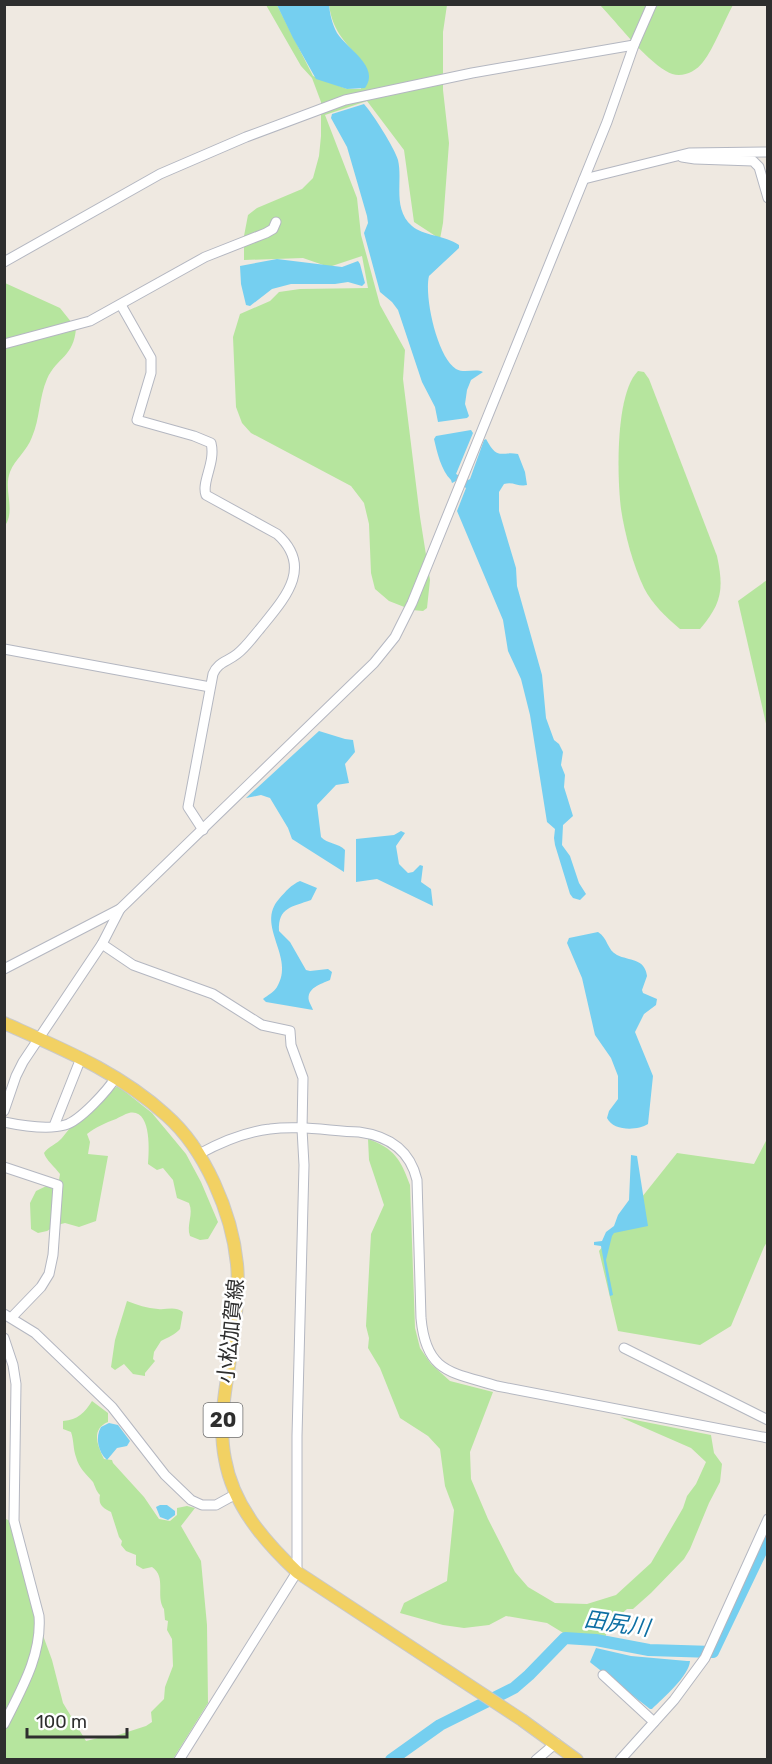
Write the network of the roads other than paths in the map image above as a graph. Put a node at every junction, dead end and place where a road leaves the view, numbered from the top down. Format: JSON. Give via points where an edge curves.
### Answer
{"nodes":[{"id":1,"x":652,"y":4,"type":"edge"},
{"id":2,"x":634,"y":45,"type":"junction"},
{"id":3,"x":768,"y":152,"type":"edge"},
{"id":4,"x":680,"y":156,"type":"junction"},
{"id":5,"x":584,"y":178,"type":"junction"},
{"id":6,"x":768,"y":198,"type":"edge"},
{"id":7,"x":276,"y":222,"type":"dead end"},
{"id":8,"x":4,"y":262,"type":"edge"},
{"id":9,"x":121,"y":305,"type":"junction"},
{"id":10,"x":4,"y":344,"type":"edge"},
{"id":11,"x":4,"y":649,"type":"edge"},
{"id":12,"x":210,"y":687,"type":"junction"},
{"id":13,"x":203,"y":830,"type":"junction"},
{"id":14,"x":120,"y":909,"type":"junction"},
{"id":15,"x":102,"y":944,"type":"junction"},
{"id":16,"x":4,"y":969,"type":"edge"},
{"id":17,"x":4,"y":1023,"type":"edge"},
{"id":18,"x":38,"y":1038,"type":"junction"},
{"id":19,"x":81,"y":1058,"type":"junction"},
{"id":20,"x":116,"y":1077,"type":"junction"},
{"id":21,"x":4,"y":1111,"type":"edge"},
{"id":22,"x":4,"y":1122,"type":"edge"},
{"id":23,"x":54,"y":1126,"type":"junction"},
{"id":24,"x":302,"y":1129,"type":"junction"},
{"id":25,"x":199,"y":1154,"type":"junction"},
{"id":26,"x":4,"y":1167,"type":"edge"},
{"id":27,"x":8,"y":1315,"type":"edge"},
{"id":28,"x":4,"y":1338,"type":"edge"},
{"id":29,"x":624,"y":1348,"type":"dead end"},
{"id":30,"x":4,"y":1383,"type":"edge"},
{"id":31,"x":16,"y":1384,"type":"junction"},
{"id":32,"x":768,"y":1420,"type":"edge"},
{"id":33,"x":768,"y":1438,"type":"edge"},
{"id":34,"x":236,"y":1494,"type":"junction"},
{"id":35,"x":768,"y":1519,"type":"edge"},
{"id":36,"x":297,"y":1572,"type":"junction"},
{"id":37,"x":603,"y":1675,"type":"dead end"},
{"id":38,"x":654,"y":1722,"type":"junction"},
{"id":39,"x":4,"y":1724,"type":"edge"},
{"id":40,"x":556,"y":1743,"type":"junction"},
{"id":41,"x":179,"y":1760,"type":"edge"},
{"id":42,"x":536,"y":1760,"type":"edge"},
{"id":43,"x":577,"y":1760,"type":"edge"},
{"id":44,"x":620,"y":1760,"type":"edge"}],
"edges":[{"from":1,"to":2,"type":"street"},
{"from":2,"to":5,"type":"street"},
{"from":2,"to":8,"type":"street","via":[[345,100],[160,174]]},
{"from":3,"to":4,"type":"street"},
{"from":4,"to":5,"type":"street"},
{"from":4,"to":6,"type":"street","via":[[753,160],[759,167]]},
{"from":5,"to":13,"type":"street","via":[[435,548],[395,637]]},
{"from":7,"to":9,"type":"street","via":[[266,233],[205,257]]},
{"from":9,"to":10,"type":"street","via":[[81,324]]},
{"from":9,"to":12,"type":"street","via":[[152,358],[137,420],[211,443],[213,456],[204,489],[206,495],[277,534],[294,555],[294,578],[286,596],[248,644],[218,664]]},
{"from":11,"to":12,"type":"street"},
{"from":12,"to":13,"type":"street","via":[[188,807]]},
{"from":13,"to":14,"type":"street"},
{"from":14,"to":15,"type":"street"},
{"from":14,"to":16,"type":"street"},
{"from":15,"to":18,"type":"street"},
{"from":15,"to":24,"type":"street","via":[[133,965],[213,994],[262,1025],[291,1031],[291,1045],[303,1078]]},
{"from":17,"to":18,"type":"main road","name":"小松加賀線","number":"20"},
{"from":18,"to":19,"type":"main road","name":"小松加賀線","number":"20"},
{"from":18,"to":21,"type":"street","via":[[16,1076]]},
{"from":19,"to":20,"type":"main road","name":"小松加賀線","number":"20"},
{"from":19,"to":23,"type":"street"},
{"from":20,"to":23,"type":"street","via":[[76,1119],[64,1126]]},
{"from":20,"to":25,"type":"main road","name":"小松加賀線","number":"20","via":[[167,1115]]},
{"from":22,"to":23,"type":"street"},
{"from":24,"to":25,"type":"street","via":[[271,1129],[242,1135]]},
{"from":24,"to":33,"type":"street","via":[[380,1137],[403,1151],[411,1161],[417,1180],[422,1333],[427,1350],[449,1371],[497,1386]]},
{"from":24,"to":36,"type":"street"},
{"from":25,"to":34,"type":"main road","name":"小松加賀線","number":"20","via":[[224,1208],[237,1265],[235,1324],[222,1430],[225,1459]]},
{"from":26,"to":27,"type":"street","via":[[58,1185],[54,1255],[49,1274],[41,1287]]},
{"from":27,"to":34,"type":"street","via":[[37,1335],[112,1407],[185,1495],[202,1505],[216,1505]]},
{"from":28,"to":31,"type":"street"},
{"from":29,"to":32,"type":"street"},
{"from":30,"to":31,"type":"street"},
{"from":31,"to":39,"type":"street","via":[[14,1521],[40,1631],[36,1654]]},
{"from":34,"to":36,"type":"main road","name":"小松加賀線","number":"20","via":[[272,1548]]},
{"from":35,"to":38,"type":"street","via":[[705,1658]]},
{"from":36,"to":40,"type":"main road","name":"小松加賀線","number":"20"},
{"from":36,"to":41,"type":"street"},
{"from":37,"to":38,"type":"street"},
{"from":38,"to":44,"type":"street"},
{"from":40,"to":42,"type":"street"},
{"from":40,"to":43,"type":"main road","name":"小松加賀線","number":"20"}]}
